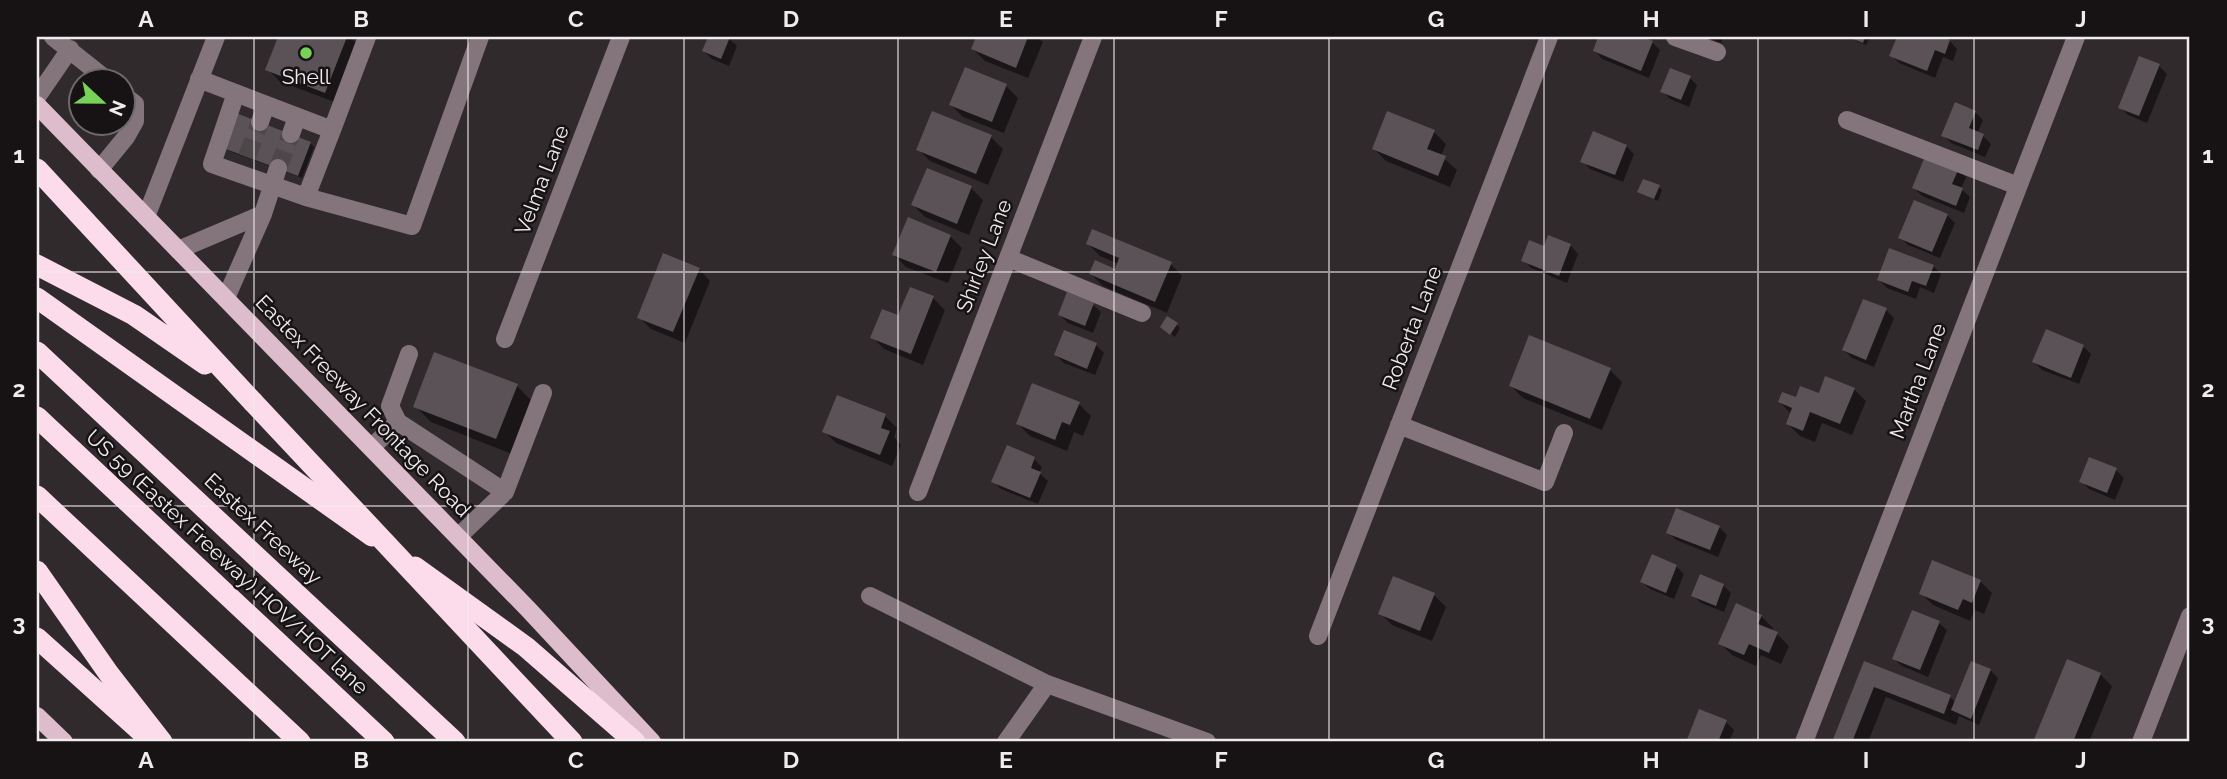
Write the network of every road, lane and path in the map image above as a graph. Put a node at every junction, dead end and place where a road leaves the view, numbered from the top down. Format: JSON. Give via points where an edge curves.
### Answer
{"nodes":[{"id":1,"x":53,"y":37,"type":"edge"},
{"id":2,"x":216,"y":37,"type":"edge"},
{"id":3,"x":367,"y":37,"type":"edge"},
{"id":4,"x":480,"y":37,"type":"edge"},
{"id":5,"x":621,"y":37,"type":"edge"},
{"id":6,"x":1093,"y":37,"type":"edge"},
{"id":7,"x":1549,"y":37,"type":"edge"},
{"id":8,"x":1675,"y":37,"type":"edge"},
{"id":9,"x":2076,"y":37,"type":"edge"},
{"id":10,"x":70,"y":49,"type":"junction"},
{"id":11,"x":1717,"y":52,"type":"dead end"},
{"id":12,"x":90,"y":66,"type":"edge"},
{"id":13,"x":199,"y":79,"type":"junction"},
{"id":14,"x":236,"y":93,"type":"junction"},
{"id":15,"x":37,"y":97,"type":"edge"},
{"id":16,"x":37,"y":105,"type":"edge"},
{"id":17,"x":266,"y":105,"type":"junction"},
{"id":18,"x":297,"y":117,"type":"junction"},
{"id":19,"x":1846,"y":120,"type":"dead end"},
{"id":20,"x":260,"y":122,"type":"tunnel mouth"},
{"id":21,"x":332,"y":130,"type":"junction"},
{"id":22,"x":291,"y":134,"type":"tunnel mouth"},
{"id":23,"x":127,"y":136,"type":"edge"},
{"id":24,"x":247,"y":157,"type":"tunnel mouth"},
{"id":25,"x":37,"y":169,"type":"edge"},
{"id":26,"x":99,"y":170,"type":"junction"},
{"id":27,"x":241,"y":174,"type":"junction"},
{"id":28,"x":275,"y":176,"type":"junction"},
{"id":29,"x":2018,"y":186,"type":"junction"},
{"id":30,"x":306,"y":197,"type":"junction"},
{"id":31,"x":263,"y":214,"type":"junction"},
{"id":32,"x":146,"y":217,"type":"junction"},
{"id":33,"x":178,"y":250,"type":"junction"},
{"id":34,"x":1008,"y":258,"type":"junction"},
{"id":35,"x":37,"y":265,"type":"edge"},
{"id":36,"x":37,"y":298,"type":"edge"},
{"id":37,"x":226,"y":298,"type":"junction"},
{"id":38,"x":1142,"y":313,"type":"dead end"},
{"id":39,"x":505,"y":339,"type":"dead end"},
{"id":40,"x":37,"y":352,"type":"edge"},
{"id":41,"x":409,"y":354,"type":"dead end"},
{"id":42,"x":543,"y":393,"type":"dead end"},
{"id":43,"x":253,"y":402,"type":"junction"},
{"id":44,"x":37,"y":417,"type":"edge"},
{"id":45,"x":398,"y":422,"type":"junction"},
{"id":46,"x":1399,"y":425,"type":"junction"},
{"id":47,"x":1564,"y":433,"type":"dead end"},
{"id":48,"x":372,"y":447,"type":"junction"},
{"id":49,"x":505,"y":492,"type":"junction"},
{"id":50,"x":918,"y":492,"type":"dead end"},
{"id":51,"x":37,"y":496,"type":"edge"},
{"id":52,"x":458,"y":537,"type":"junction"},
{"id":53,"x":37,"y":570,"type":"edge"},
{"id":54,"x":870,"y":596,"type":"dead end"},
{"id":55,"x":2190,"y":616,"type":"edge"},
{"id":56,"x":1318,"y":636,"type":"dead end"},
{"id":57,"x":37,"y":638,"type":"edge"},
{"id":58,"x":37,"y":654,"type":"edge"},
{"id":59,"x":1048,"y":684,"type":"junction"},
{"id":60,"x":102,"y":699,"type":"junction"},
{"id":61,"x":37,"y":716,"type":"edge"},
{"id":62,"x":37,"y":722,"type":"edge"},
{"id":63,"x":59,"y":737,"type":"edge"},
{"id":64,"x":152,"y":742,"type":"edge"},
{"id":65,"x":162,"y":742,"type":"edge"},
{"id":66,"x":300,"y":742,"type":"edge"},
{"id":67,"x":384,"y":742,"type":"edge"},
{"id":68,"x":455,"y":742,"type":"edge"},
{"id":69,"x":572,"y":742,"type":"edge"},
{"id":70,"x":635,"y":742,"type":"edge"},
{"id":71,"x":652,"y":742,"type":"edge"},
{"id":72,"x":1006,"y":742,"type":"edge"},
{"id":73,"x":1206,"y":742,"type":"edge"},
{"id":74,"x":1804,"y":742,"type":"edge"},
{"id":75,"x":2141,"y":742,"type":"edge"}],
"edges":[{"from":1,"to":10,"type":"street"},
{"from":2,"to":13,"type":"street"},
{"from":3,"to":21,"type":"street"},
{"from":4,"to":30,"type":"street","via":[[412,226]]},
{"from":5,"to":39,"type":"street","name":"Velma Lane"},
{"from":6,"to":34,"type":"street","name":"Shirley Lane"},
{"from":7,"to":46,"type":"street","name":"Roberta Lane"},
{"from":8,"to":11,"type":"street"},
{"from":9,"to":29,"type":"street","name":"Martha Lane"},
{"from":10,"to":12,"type":"street"},
{"from":10,"to":15,"type":"street"},
{"from":13,"to":14,"type":"street"},
{"from":13,"to":32,"type":"street"},
{"from":14,"to":17,"type":"street"},
{"from":14,"to":27,"type":"street","via":[[212,164]]},
{"from":16,"to":26,"type":"main road","name":"Eastex Freeway Frontage Road"},
{"from":17,"to":18,"type":"street"},
{"from":17,"to":20,"type":"street"},
{"from":18,"to":21,"type":"street"},
{"from":18,"to":22,"type":"street"},
{"from":19,"to":29,"type":"street"},
{"from":21,"to":30,"type":"street"},
{"from":23,"to":26,"type":"street"},
{"from":24,"to":27,"type":"street"},
{"from":25,"to":43,"type":"highway"},
{"from":26,"to":32,"type":"main road","name":"Eastex Freeway Frontage Road"},
{"from":27,"to":28,"type":"street"},
{"from":28,"to":30,"type":"street"},
{"from":28,"to":31,"type":"street"},
{"from":29,"to":74,"type":"street","name":"Martha Lane"},
{"from":31,"to":33,"type":"street"},
{"from":31,"to":37,"type":"street"},
{"from":32,"to":33,"type":"main road","name":"Eastex Freeway Frontage Road"},
{"from":33,"to":37,"type":"main road","name":"Eastex Freeway Frontage Road"},
{"from":34,"to":38,"type":"street"},
{"from":34,"to":50,"type":"street","name":"Shirley Lane"},
{"from":35,"to":43,"type":"highway","via":[[134,315]]},
{"from":36,"to":70,"type":"highway","via":[[526,647]]},
{"from":37,"to":48,"type":"main road","name":"Eastex Freeway Frontage Road"},
{"from":40,"to":68,"type":"highway","name":"Eastex Freeway"},
{"from":41,"to":45,"type":"street","via":[[390,406]]},
{"from":42,"to":49,"type":"street"},
{"from":43,"to":69,"type":"highway","bridge":true},
{"from":44,"to":67,"type":"highway","name":"US 59 (Eastex Freeway) HOV/HOT lane"},
{"from":45,"to":48,"type":"street"},
{"from":45,"to":49,"type":"street"},
{"from":46,"to":47,"type":"street","via":[[1545,482]]},
{"from":46,"to":56,"type":"street","name":"Roberta Lane"},
{"from":48,"to":52,"type":"main road","name":"Eastex Freeway Frontage Road"},
{"from":49,"to":52,"type":"street"},
{"from":51,"to":66,"type":"highway"},
{"from":52,"to":71,"type":"main road","name":"Eastex Freeway Frontage Road"},
{"from":53,"to":65,"type":"highway"},
{"from":54,"to":59,"type":"street"},
{"from":55,"to":75,"type":"street"},
{"from":57,"to":60,"type":"highway"},
{"from":58,"to":60,"type":"highway"},
{"from":59,"to":72,"type":"street"},
{"from":59,"to":73,"type":"street"},
{"from":60,"to":64,"type":"highway"},
{"from":61,"to":63,"type":"main road"},
{"from":62,"to":63,"type":"main road"}]}
